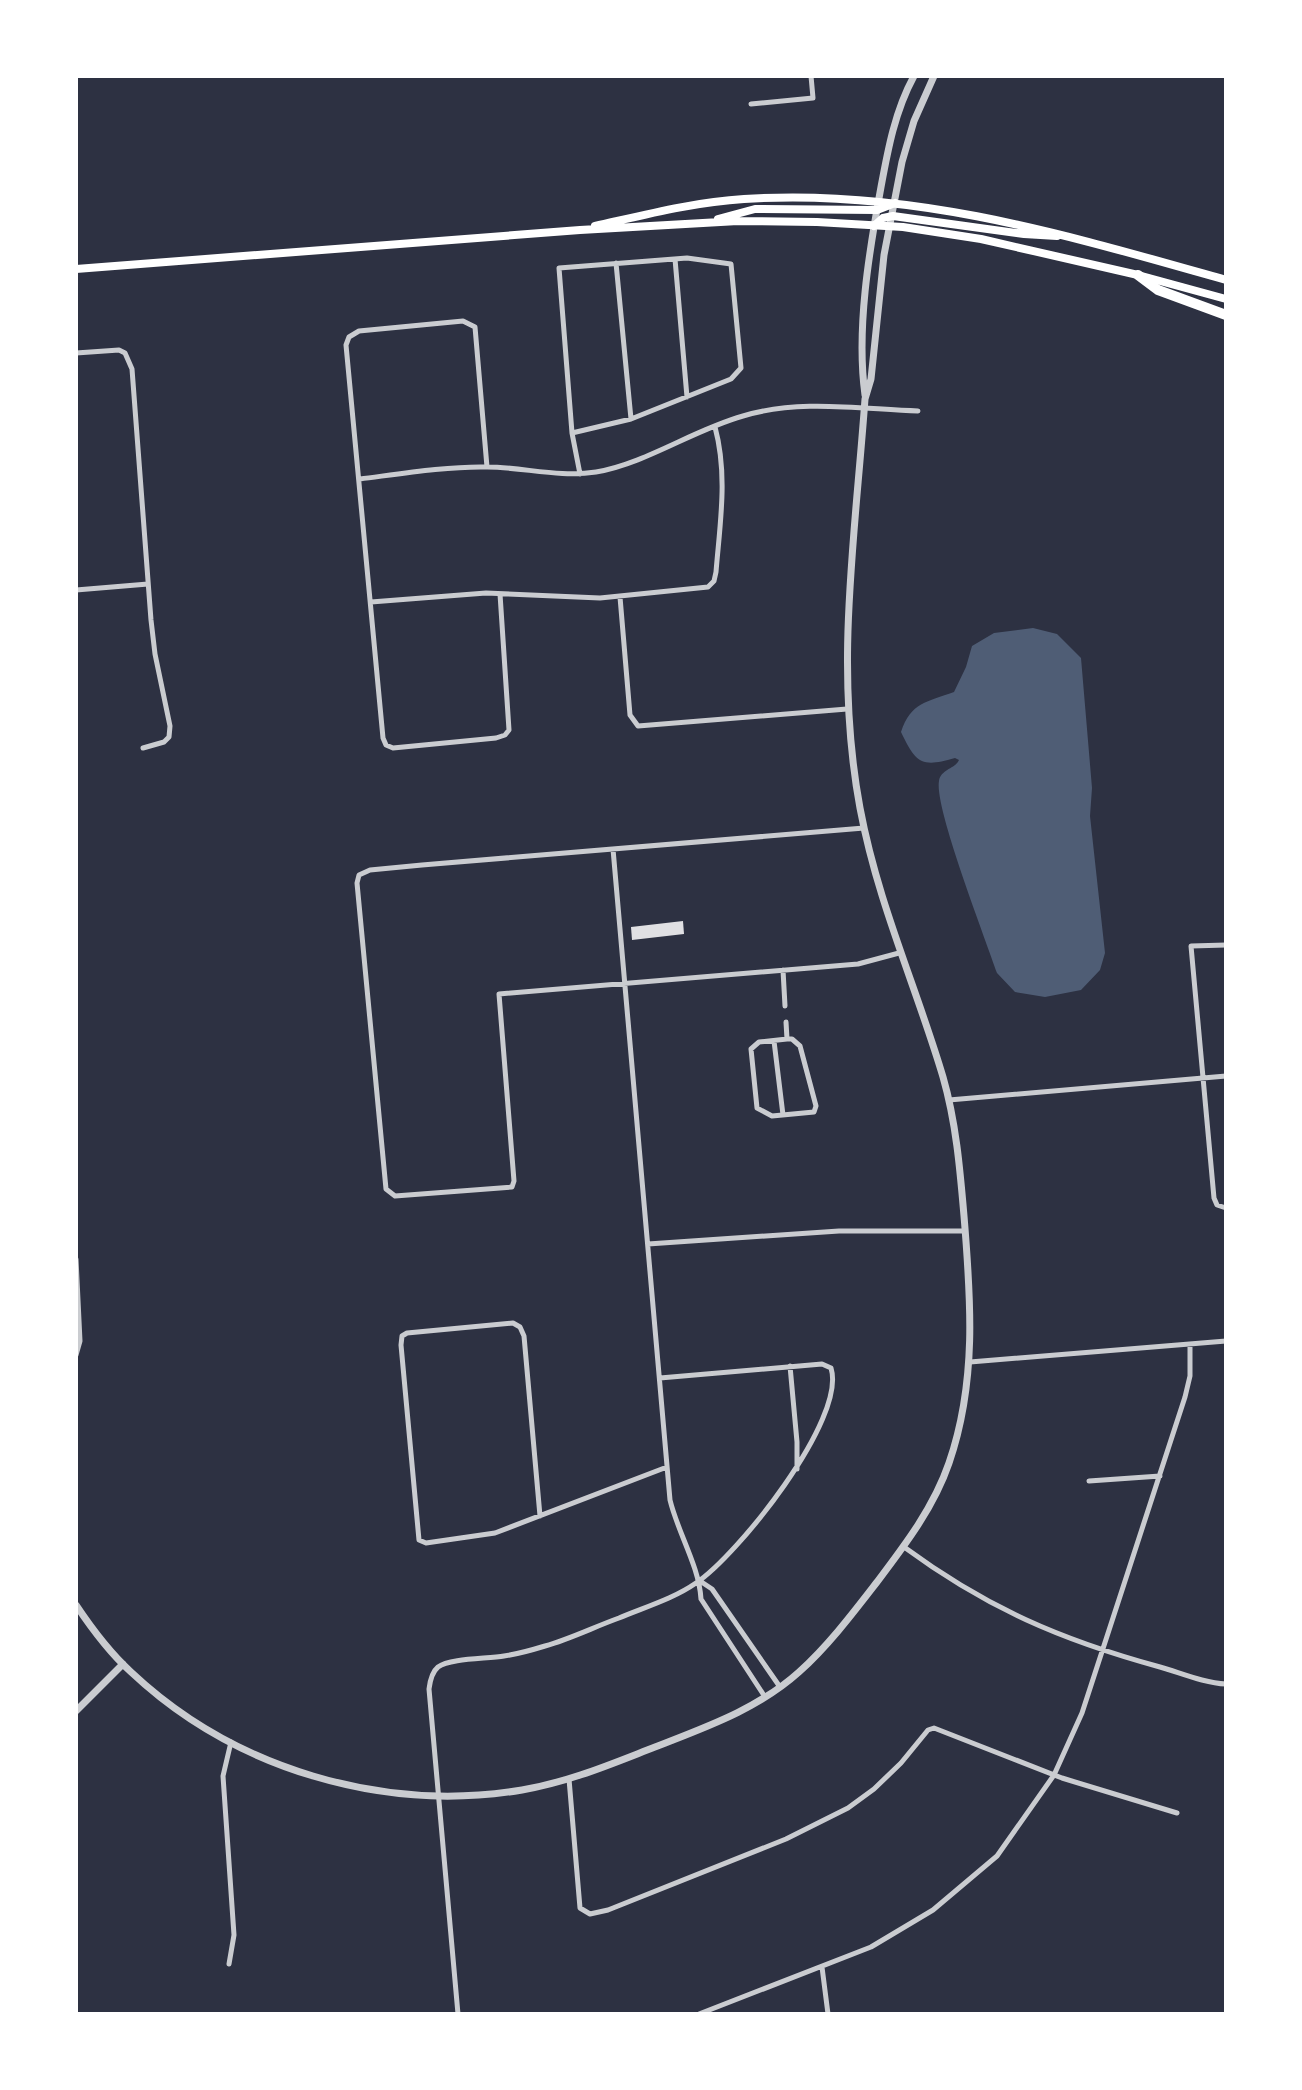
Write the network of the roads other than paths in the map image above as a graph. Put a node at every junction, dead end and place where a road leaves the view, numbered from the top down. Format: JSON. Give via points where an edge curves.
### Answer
{"nodes":[{"id":1,"x":811,"y":76,"type":"edge"},
{"id":2,"x":914,"y":76,"type":"edge"},
{"id":3,"x":934,"y":76,"type":"edge"},
{"id":4,"x":751,"y":104,"type":"dead end"},
{"id":5,"x":895,"y":203,"type":"junction"},
{"id":6,"x":877,"y":206,"type":"junction"},
{"id":7,"x":893,"y":216,"type":"junction"},
{"id":8,"x":705,"y":223,"type":"junction"},
{"id":9,"x":874,"y":226,"type":"junction"},
{"id":10,"x":890,"y":226,"type":"junction"},
{"id":11,"x":580,"y":230,"type":"junction"},
{"id":12,"x":1071,"y":236,"type":"junction"},
{"id":13,"x":675,"y":259,"type":"junction"},
{"id":14,"x":616,"y":263,"type":"junction"},
{"id":15,"x":76,"y":269,"type":"edge"},
{"id":16,"x":1138,"y":275,"type":"junction"},
{"id":17,"x":1226,"y":280,"type":"edge"},
{"id":18,"x":1226,"y":299,"type":"edge"},
{"id":19,"x":1226,"y":315,"type":"edge"},
{"id":20,"x":76,"y":353,"type":"edge"},
{"id":21,"x":687,"y":397,"type":"junction"},
{"id":22,"x":865,"y":399,"type":"junction"},
{"id":23,"x":865,"y":409,"type":"junction"},
{"id":24,"x":918,"y":411,"type":"dead end"},
{"id":25,"x":631,"y":419,"type":"junction"},
{"id":26,"x":715,"y":427,"type":"junction"},
{"id":27,"x":572,"y":433,"type":"junction"},
{"id":28,"x":487,"y":467,"type":"junction"},
{"id":29,"x":580,"y":474,"type":"junction"},
{"id":30,"x":360,"y":479,"type":"junction"},
{"id":31,"x":148,"y":584,"type":"junction"},
{"id":32,"x":76,"y":590,"type":"edge"},
{"id":33,"x":500,"y":594,"type":"junction"},
{"id":34,"x":620,"y":597,"type":"junction"},
{"id":35,"x":371,"y":602,"type":"junction"},
{"id":36,"x":847,"y":709,"type":"junction"},
{"id":37,"x":143,"y":748,"type":"dead end"},
{"id":38,"x":864,"y":828,"type":"junction"},
{"id":39,"x":613,"y":849,"type":"junction"},
{"id":40,"x":1226,"y":945,"type":"edge"},
{"id":41,"x":899,"y":953,"type":"junction"},
{"id":42,"x":783,"y":970,"type":"junction"},
{"id":43,"x":625,"y":983,"type":"junction"},
{"id":44,"x":785,"y":1006,"type":"dead end"},
{"id":45,"x":786,"y":1022,"type":"dead end"},
{"id":46,"x":787,"y":1039,"type":"junction"},
{"id":47,"x":774,"y":1041,"type":"junction"},
{"id":48,"x":1226,"y":1076,"type":"edge"},
{"id":49,"x":1203,"y":1077,"type":"junction"},
{"id":50,"x":949,"y":1100,"type":"junction"},
{"id":51,"x":783,"y":1115,"type":"junction"},
{"id":52,"x":1226,"y":1208,"type":"edge"},
{"id":53,"x":965,"y":1231,"type":"junction"},
{"id":54,"x":648,"y":1244,"type":"junction"},
{"id":55,"x":76,"y":1259,"type":"edge"},
{"id":56,"x":1226,"y":1341,"type":"edge"},
{"id":57,"x":1190,"y":1344,"type":"junction"},
{"id":58,"x":77,"y":1355,"type":"edge"},
{"id":59,"x":970,"y":1362,"type":"junction"},
{"id":60,"x":790,"y":1366,"type":"junction"},
{"id":61,"x":660,"y":1378,"type":"junction"},
{"id":62,"x":667,"y":1467,"type":"junction"},
{"id":63,"x":797,"y":1469,"type":"junction"},
{"id":64,"x":1160,"y":1476,"type":"junction"},
{"id":65,"x":1089,"y":1481,"type":"dead end"},
{"id":66,"x":540,"y":1516,"type":"junction"},
{"id":67,"x":904,"y":1547,"type":"junction"},
{"id":68,"x":700,"y":1581,"type":"junction"},
{"id":69,"x":76,"y":1605,"type":"edge"},
{"id":70,"x":1104,"y":1651,"type":"junction"},
{"id":71,"x":123,"y":1664,"type":"junction"},
{"id":72,"x":1226,"y":1684,"type":"edge"},
{"id":73,"x":780,"y":1687,"type":"junction"},
{"id":74,"x":765,"y":1697,"type":"junction"},
{"id":75,"x":76,"y":1711,"type":"edge"},
{"id":76,"x":231,"y":1742,"type":"junction"},
{"id":77,"x":1054,"y":1775,"type":"junction"},
{"id":78,"x":569,"y":1779,"type":"junction"},
{"id":79,"x":440,"y":1796,"type":"junction"},
{"id":80,"x":1177,"y":1813,"type":"dead end"},
{"id":81,"x":229,"y":1964,"type":"dead end"},
{"id":82,"x":822,"y":1967,"type":"junction"},
{"id":83,"x":458,"y":2014,"type":"edge"},
{"id":84,"x":701,"y":2014,"type":"edge"},
{"id":85,"x":828,"y":2014,"type":"edge"}],
"edges":[{"from":1,"to":4,"type":"street","via":[[813,98]]},
{"from":2,"to":6,"type":"street","via":[[891,135]]},
{"from":3,"to":5,"type":"street","via":[[907,142]]},
{"from":5,"to":6,"type":"main road"},
{"from":5,"to":7,"type":"street"},
{"from":5,"to":12,"type":"main road"},
{"from":6,"to":8,"type":"main road","via":[[755,209]]},
{"from":6,"to":9,"type":"street"},
{"from":6,"to":11,"type":"main road","via":[[797,197],[740,199]]},
{"from":7,"to":9,"type":"main road"},
{"from":7,"to":10,"type":"street"},
{"from":7,"to":12,"type":"main road"},
{"from":8,"to":9,"type":"main road"},
{"from":8,"to":11,"type":"main road"},
{"from":9,"to":10,"type":"main road"},
{"from":9,"to":22,"type":"street","via":[[865,305]]},
{"from":10,"to":16,"type":"main road","via":[[992,241]]},
{"from":10,"to":22,"type":"street"},
{"from":11,"to":15,"type":"main road"},
{"from":12,"to":17,"type":"main road"},
{"from":13,"to":14,"type":"street"},
{"from":13,"to":21,"type":"street"},
{"from":13,"to":21,"type":"street","via":[[731,264],[741,368],[731,379]]},
{"from":14,"to":25,"type":"street"},
{"from":14,"to":27,"type":"street","via":[[559,268]]},
{"from":16,"to":18,"type":"main road"},
{"from":16,"to":19,"type":"highway","via":[[1158,290]]},
{"from":20,"to":31,"type":"street","via":[[125,353],[132,369]]},
{"from":21,"to":25,"type":"street"},
{"from":22,"to":23,"type":"street"},
{"from":23,"to":24,"type":"street"},
{"from":23,"to":26,"type":"street","via":[[768,409]]},
{"from":23,"to":36,"type":"street","via":[[847,632]]},
{"from":25,"to":27,"type":"street"},
{"from":26,"to":29,"type":"street","via":[[615,467]]},
{"from":26,"to":34,"type":"street","via":[[723,487],[712,584]]},
{"from":27,"to":29,"type":"street"},
{"from":28,"to":29,"type":"street"},
{"from":28,"to":30,"type":"street"},
{"from":28,"to":30,"type":"street","via":[[475,327],[463,321],[359,331],[349,337]]},
{"from":30,"to":35,"type":"street"},
{"from":31,"to":32,"type":"street"},
{"from":31,"to":37,"type":"street","via":[[170,726],[164,742]]},
{"from":33,"to":34,"type":"street"},
{"from":33,"to":35,"type":"street"},
{"from":33,"to":35,"type":"street","via":[[509,730],[496,738],[393,748],[383,738]]},
{"from":34,"to":36,"type":"street","via":[[634,724]]},
{"from":36,"to":38,"type":"street"},
{"from":38,"to":39,"type":"street"},
{"from":38,"to":41,"type":"street"},
{"from":39,"to":43,"type":"street"},
{"from":39,"to":43,"type":"street","via":[[359,875],[383,1167],[390,1194],[512,1187],[499,994]]},
{"from":40,"to":49,"type":"street","via":[[1191,946]]},
{"from":41,"to":42,"type":"street","via":[[858,964]]},
{"from":41,"to":50,"type":"street"},
{"from":42,"to":43,"type":"street"},
{"from":42,"to":44,"type":"street"},
{"from":43,"to":54,"type":"street"},
{"from":45,"to":46,"type":"street"},
{"from":46,"to":47,"type":"street"},
{"from":46,"to":51,"type":"street","via":[[800,1046],[816,1106],[814,1112]]},
{"from":47,"to":51,"type":"street"},
{"from":47,"to":51,"type":"street","via":[[751,1049],[757,1108]]},
{"from":48,"to":49,"type":"street"},
{"from":49,"to":50,"type":"street"},
{"from":49,"to":52,"type":"street","via":[[1214,1198]]},
{"from":50,"to":53,"type":"street"},
{"from":53,"to":54,"type":"street","via":[[839,1231]]},
{"from":53,"to":59,"type":"street"},
{"from":54,"to":61,"type":"street"},
{"from":55,"to":58,"type":"street"},
{"from":56,"to":57,"type":"street"},
{"from":57,"to":59,"type":"street"},
{"from":57,"to":64,"type":"street","via":[[1190,1376]]},
{"from":59,"to":67,"type":"street","via":[[950,1460]]},
{"from":60,"to":61,"type":"street"},
{"from":60,"to":63,"type":"street"},
{"from":60,"to":63,"type":"street","via":[[822,1364],[834,1376],[825,1411]]},
{"from":61,"to":62,"type":"street"},
{"from":62,"to":66,"type":"street"},
{"from":62,"to":68,"type":"street","via":[[675,1520]]},
{"from":63,"to":68,"type":"street"},
{"from":64,"to":65,"type":"street"},
{"from":64,"to":70,"type":"street"},
{"from":66,"to":66,"type":"street","via":[[520,1327],[513,1323],[402,1336],[419,1540],[477,1537]]},
{"from":67,"to":70,"type":"street","via":[[1009,1614]]},
{"from":67,"to":73,"type":"street","via":[[829,1640]]},
{"from":68,"to":73,"type":"street","via":[[712,1589]]},
{"from":68,"to":74,"type":"street","via":[[701,1599]]},
{"from":68,"to":79,"type":"street","via":[[548,1646],[440,1666],[429,1689]]},
{"from":69,"to":71,"type":"street"},
{"from":70,"to":72,"type":"street"},
{"from":70,"to":77,"type":"street"},
{"from":71,"to":75,"type":"street"},
{"from":71,"to":76,"type":"street"},
{"from":73,"to":74,"type":"street"},
{"from":74,"to":78,"type":"street","via":[[728,1718]]},
{"from":76,"to":79,"type":"street","via":[[328,1781]]},
{"from":76,"to":81,"type":"street","via":[[223,1776],[234,1935]]},
{"from":77,"to":78,"type":"street","via":[[934,1728],[874,1789],[824,1822],[590,1914],[580,1908]]},
{"from":77,"to":80,"type":"street"},
{"from":77,"to":82,"type":"street","via":[[997,1856],[951,1896],[871,1947]]},
{"from":78,"to":79,"type":"street","via":[[518,1790]]},
{"from":79,"to":83,"type":"street"},
{"from":82,"to":84,"type":"street"},
{"from":82,"to":85,"type":"street"}]}
